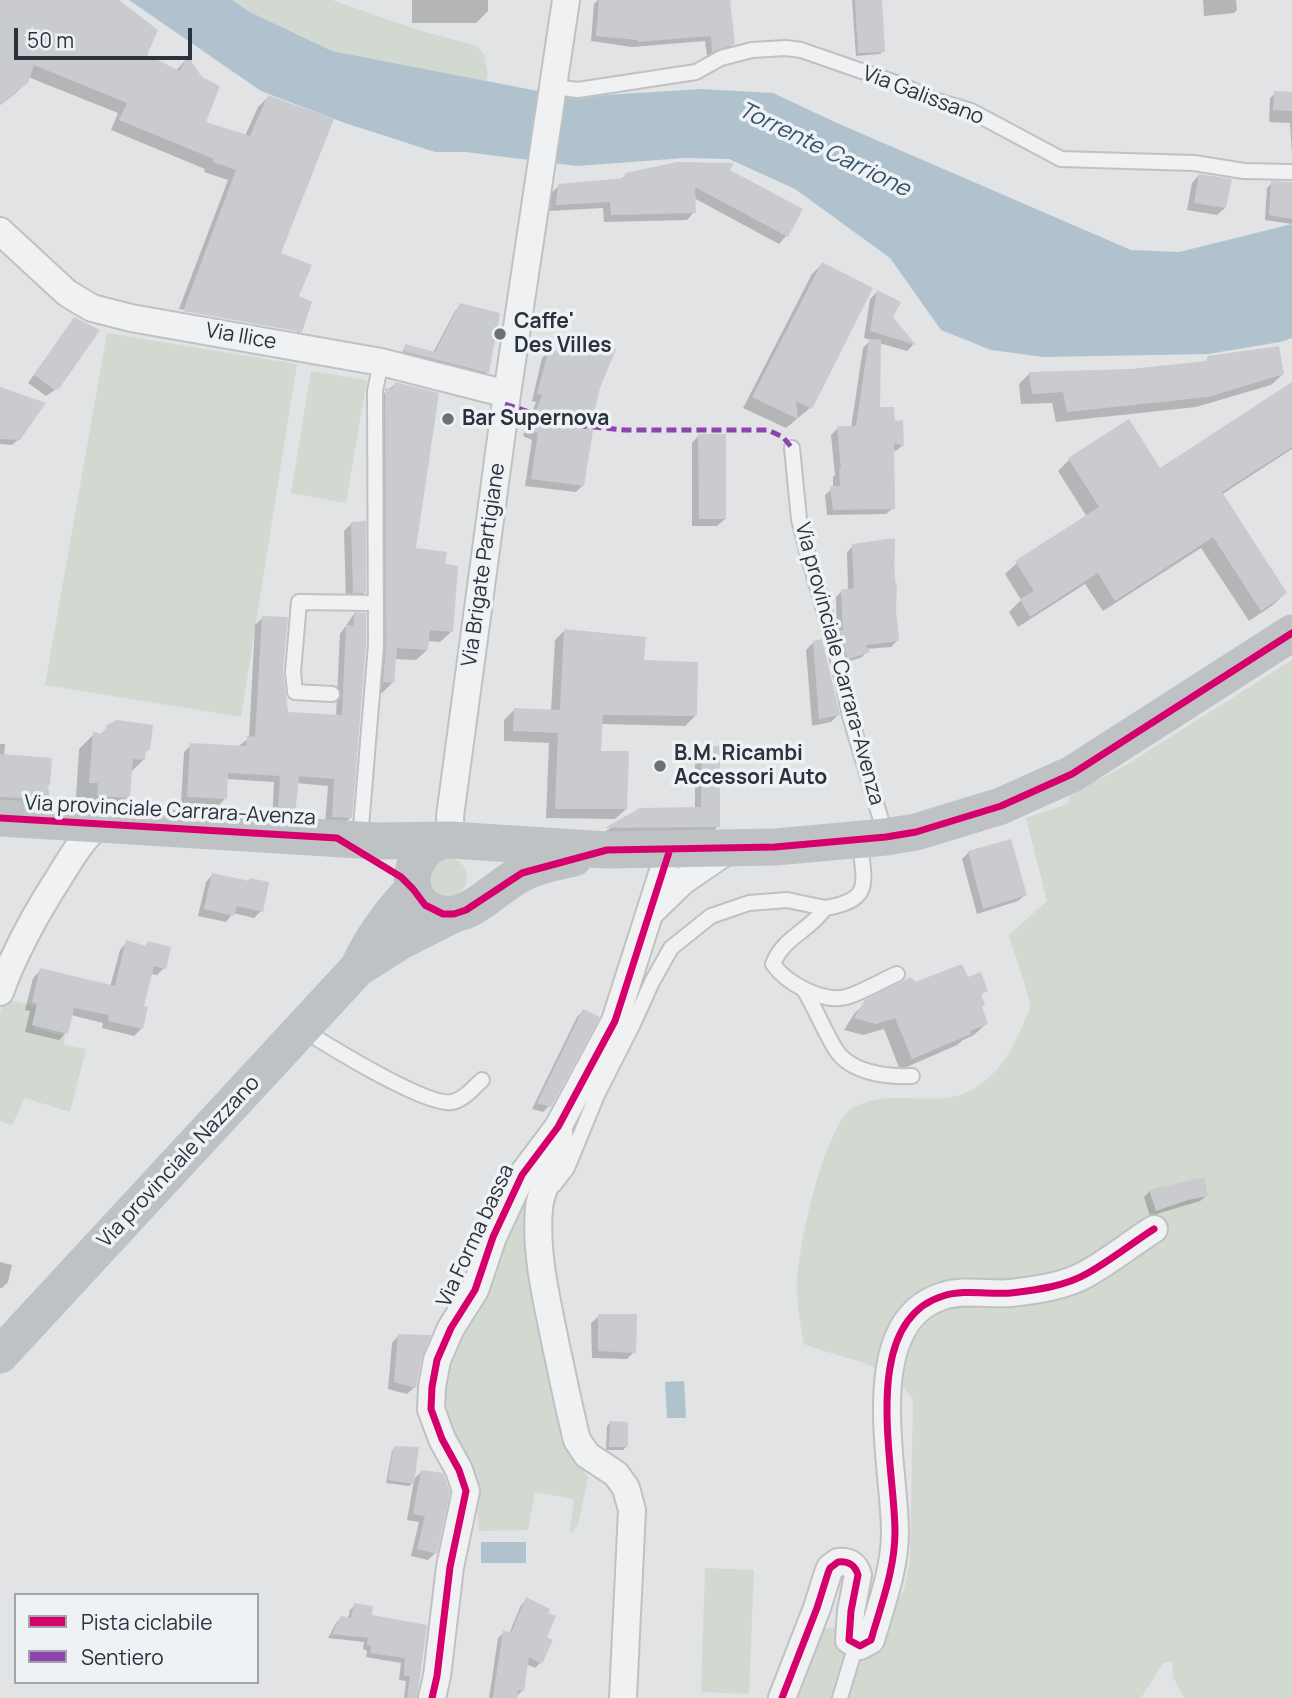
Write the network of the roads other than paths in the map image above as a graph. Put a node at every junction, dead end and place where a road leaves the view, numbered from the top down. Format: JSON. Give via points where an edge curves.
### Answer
{"nodes":[{"id":1,"x":566,"y":0,"type":"edge"},
{"id":2,"x":556,"y":75,"type":"junction"},
{"id":3,"x":1292,"y":172,"type":"edge"},
{"id":4,"x":0,"y":231,"type":"edge"},
{"id":5,"x":381,"y":362,"type":"junction"},
{"id":6,"x":506,"y":394,"type":"junction"},
{"id":7,"x":792,"y":448,"type":"dead end"},
{"id":8,"x":375,"y":603,"type":"junction"},
{"id":9,"x":1292,"y":633,"type":"edge"},
{"id":10,"x":332,"y":694,"type":"dead end"},
{"id":11,"x":0,"y":818,"type":"edge"},
{"id":12,"x":99,"y":825,"type":"junction"},
{"id":13,"x":873,"y":838,"type":"junction"},
{"id":14,"x":349,"y":839,"type":"junction"},
{"id":15,"x":451,"y":841,"type":"junction"},
{"id":16,"x":731,"y":848,"type":"junction"},
{"id":17,"x":670,"y":849,"type":"junction"},
{"id":18,"x":607,"y":850,"type":"junction"},
{"id":19,"x":413,"y":888,"type":"junction"},
{"id":20,"x":825,"y":908,"type":"junction"},
{"id":21,"x":460,"y":912,"type":"junction"},
{"id":22,"x":650,"y":913,"type":"junction"},
{"id":23,"x":358,"y":969,"type":"junction"},
{"id":24,"x":897,"y":974,"type":"dead end"},
{"id":25,"x":804,"y":990,"type":"junction"},
{"id":26,"x":0,"y":992,"type":"edge"},
{"id":27,"x":301,"y":1029,"type":"junction"},
{"id":28,"x":912,"y":1076,"type":"dead end"},
{"id":29,"x":482,"y":1080,"type":"dead end"},
{"id":30,"x":558,"y":1127,"type":"junction"},
{"id":31,"x":544,"y":1189,"type":"junction"},
{"id":32,"x":1154,"y":1229,"type":"dead end"},
{"id":33,"x":0,"y":1354,"type":"edge"},
{"id":34,"x":856,"y":1645,"type":"junction"},
{"id":35,"x":432,"y":1698,"type":"edge"},
{"id":36,"x":623,"y":1698,"type":"edge"},
{"id":37,"x":782,"y":1698,"type":"edge"},
{"id":38,"x":840,"y":1698,"type":"edge"}],
"edges":[{"from":1,"to":2,"type":"street","name":"Via Brigate Partigiane"},
{"from":2,"to":3,"type":"lane","name":"Via Galissano","via":[[578,90],[696,72],[721,58],[786,48],[971,111],[1061,159]]},
{"from":2,"to":6,"type":"street","name":"Via Brigate Partigiane"},
{"from":4,"to":5,"type":"street","name":"Via Ilice","via":[[67,293],[92,308]]},
{"from":5,"to":6,"type":"street","name":"Via Ilice"},
{"from":5,"to":8,"type":"lane","via":[[376,391]]},
{"from":6,"to":15,"type":"street","name":"Via Brigate Partigiane","via":[[450,816]]},
{"from":7,"to":13,"type":"lane","name":"Via provinciale Carrara-Avenza","via":[[799,519],[838,659]]},
{"from":8,"to":10,"type":"lane","via":[[299,602],[295,692]]},
{"from":8,"to":14,"type":"lane","via":[[376,645]]},
{"from":9,"to":13,"type":"main road","name":"Via provinciale Carrara-Avenza","via":[[1072,774],[1001,806],[916,832]]},
{"from":11,"to":12,"type":"main road","name":"Via provinciale Carrara-Avenza"},
{"from":12,"to":14,"type":"main road","name":"Via provinciale Carrara-Avenza"},
{"from":12,"to":26,"type":"street","via":[[79,846],[49,893],[13,956]]},
{"from":13,"to":16,"type":"main road","name":"Via provinciale Carrara-Avenza"},
{"from":13,"to":20,"type":"lane","name":"Via provinciale Carrara-Avenza","via":[[859,895],[846,905]]},
{"from":14,"to":15,"type":"main road","name":"Via provinciale Carrara-Avenza"},
{"from":14,"to":19,"type":"main road"},
{"from":15,"to":18,"type":"main road","name":"Via provinciale Carrara-Avenza"},
{"from":15,"to":19,"type":"main road","via":[[431,844],[416,859]]},
{"from":15,"to":21,"type":"main road","via":[[478,855],[485,874],[481,895]]},
{"from":16,"to":17,"type":"main road","name":"Via provinciale Carrara-Avenza"},
{"from":16,"to":22,"type":"street","name":"Via Forma bassa","via":[[683,880]]},
{"from":17,"to":18,"type":"main road","name":"Via provinciale Carrara-Avenza"},
{"from":17,"to":22,"type":"street","name":"Via Forma bassa"},
{"from":18,"to":21,"type":"main road","name":"Via provinciale Carrara-Avenza","via":[[522,873]]},
{"from":19,"to":21,"type":"main road","via":[[433,911]]},
{"from":19,"to":23,"type":"main road","name":"Via provinciale Nazzano","via":[[383,922]]},
{"from":20,"to":25,"type":"lane","name":"Via provinciale Carrara-Avenza","via":[[778,951],[773,964]]},
{"from":20,"to":31,"type":"lane","via":[[787,900],[749,903],[711,916],[671,948],[597,1095],[567,1168],[555,1184]]},
{"from":21,"to":23,"type":"main road","name":"Via provinciale Nazzano"},
{"from":22,"to":30,"type":"street","name":"Via Forma bassa","via":[[615,1021]]},
{"from":23,"to":27,"type":"main road","name":"Via provinciale Nazzano"},
{"from":24,"to":25,"type":"lane","name":"Via provinciale Carrara-Avenza","via":[[846,997],[827,998]]},
{"from":25,"to":28,"type":"lane","name":"Via provinciale Carrara-Avenza","via":[[837,1052],[867,1071],[888,1077]]},
{"from":27,"to":29,"type":"lane","via":[[440,1102],[466,1096]]},
{"from":27,"to":33,"type":"main road","name":"Via provinciale Nazzano"},
{"from":30,"to":31,"type":"street","name":"Via Forma bassa","via":[[561,1144]]},
{"from":30,"to":35,"type":"street","name":"Via Forma bassa","via":[[522,1175],[475,1290],[437,1360],[431,1409],[466,1491]]},
{"from":31,"to":36,"type":"street","name":"Via Forma bassa","via":[[539,1207],[540,1252],[575,1432],[587,1455],[616,1475],[632,1510]]},
{"from":32,"to":34,"type":"street","via":[[1086,1275],[1046,1288],[943,1295],[918,1309],[899,1332],[887,1388],[895,1533],[892,1566],[871,1640]]},
{"from":34,"to":37,"type":"street","via":[[848,1636],[858,1575],[853,1566],[838,1562],[830,1568]]},
{"from":34,"to":38,"type":"lane"}]}
